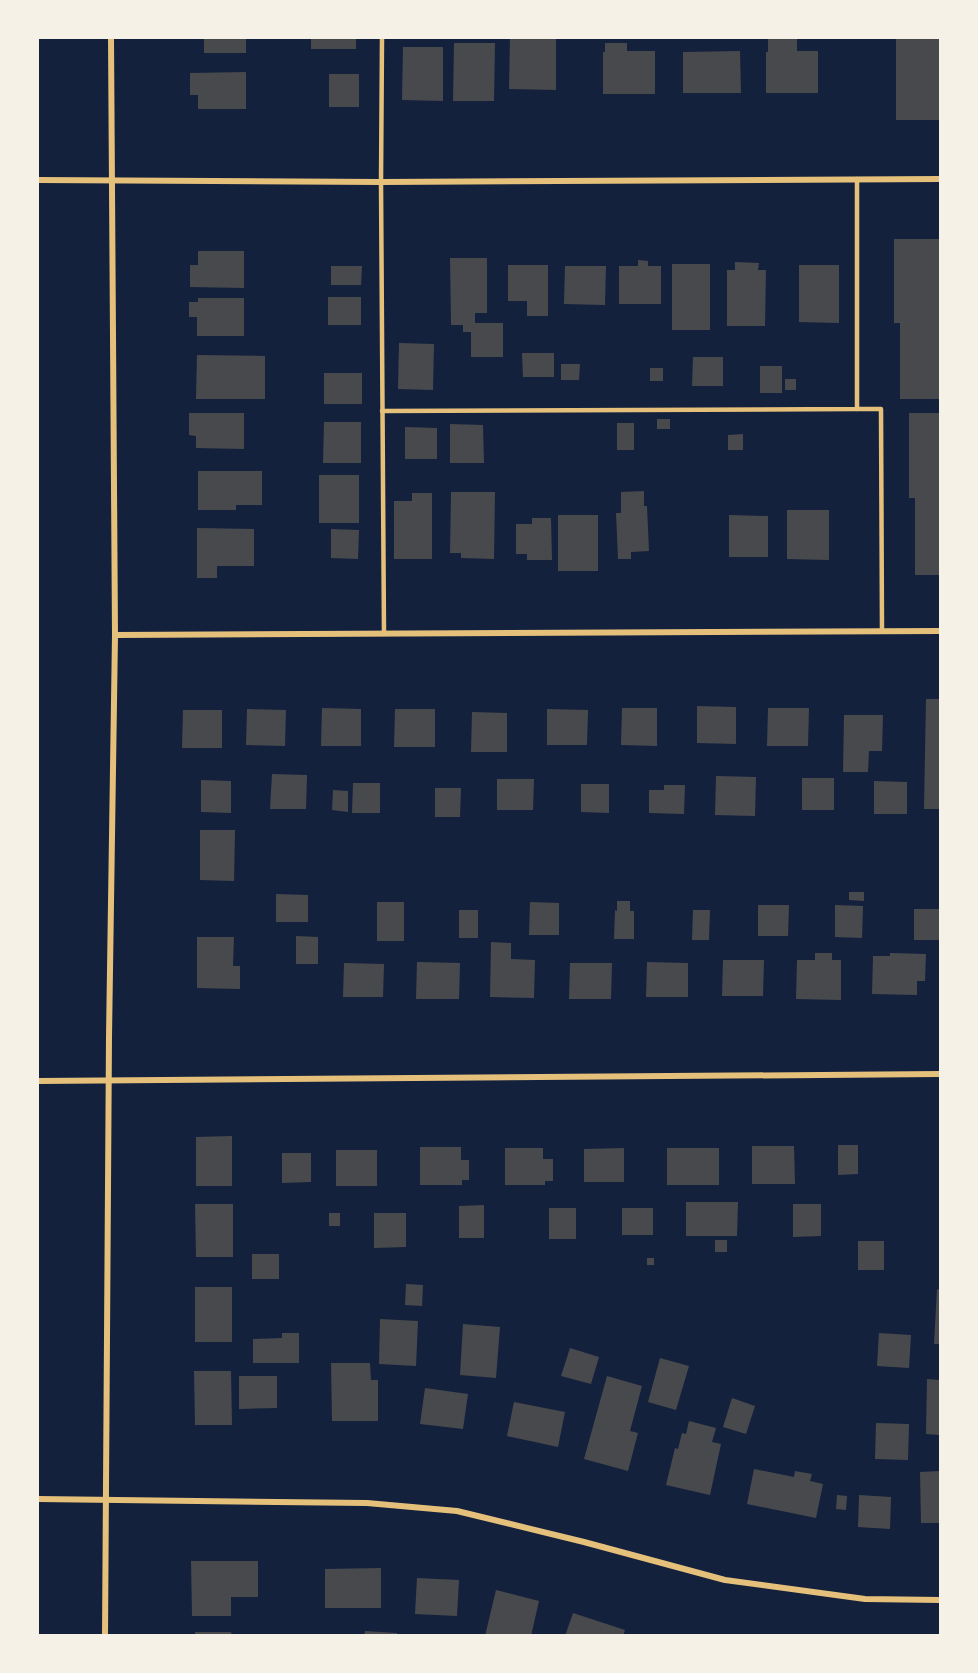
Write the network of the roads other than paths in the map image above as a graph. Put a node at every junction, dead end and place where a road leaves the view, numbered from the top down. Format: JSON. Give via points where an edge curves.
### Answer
{"nodes":[{"id":1,"x":111,"y":38,"type":"edge"},
{"id":2,"x":382,"y":38,"type":"edge"},
{"id":3,"x":111,"y":179,"type":"junction"},
{"id":4,"x":857,"y":179,"type":"junction"},
{"id":5,"x":940,"y":179,"type":"edge"},
{"id":6,"x":38,"y":180,"type":"edge"},
{"id":7,"x":381,"y":182,"type":"junction"},
{"id":8,"x":857,"y":409,"type":"junction"},
{"id":9,"x":382,"y":411,"type":"junction"},
{"id":10,"x":882,"y":631,"type":"junction"},
{"id":11,"x":940,"y":631,"type":"edge"},
{"id":12,"x":384,"y":634,"type":"junction"},
{"id":13,"x":115,"y":635,"type":"junction"},
{"id":14,"x":940,"y":1074,"type":"edge"},
{"id":15,"x":38,"y":1081,"type":"edge"},
{"id":16,"x":108,"y":1081,"type":"junction"},
{"id":17,"x":38,"y":1499,"type":"edge"},
{"id":18,"x":105,"y":1500,"type":"junction"},
{"id":19,"x":940,"y":1600,"type":"edge"},
{"id":20,"x":105,"y":1635,"type":"edge"}],
"edges":[{"from":1,"to":3,"type":"street"},
{"from":2,"to":7,"type":"lane"},
{"from":3,"to":6,"type":"street"},
{"from":3,"to":7,"type":"street"},
{"from":3,"to":13,"type":"street"},
{"from":4,"to":5,"type":"street"},
{"from":4,"to":7,"type":"street"},
{"from":4,"to":8,"type":"lane"},
{"from":7,"to":9,"type":"lane"},
{"from":8,"to":9,"type":"lane"},
{"from":8,"to":10,"type":"lane","via":[[881,409]]},
{"from":9,"to":12,"type":"lane"},
{"from":10,"to":11,"type":"street"},
{"from":10,"to":12,"type":"street"},
{"from":12,"to":13,"type":"street"},
{"from":13,"to":16,"type":"street"},
{"from":14,"to":16,"type":"street"},
{"from":15,"to":16,"type":"street"},
{"from":16,"to":18,"type":"street"},
{"from":17,"to":18,"type":"street"},
{"from":18,"to":19,"type":"street","via":[[367,1503],[457,1511],[725,1580],[865,1599]]},
{"from":18,"to":20,"type":"street"}]}
